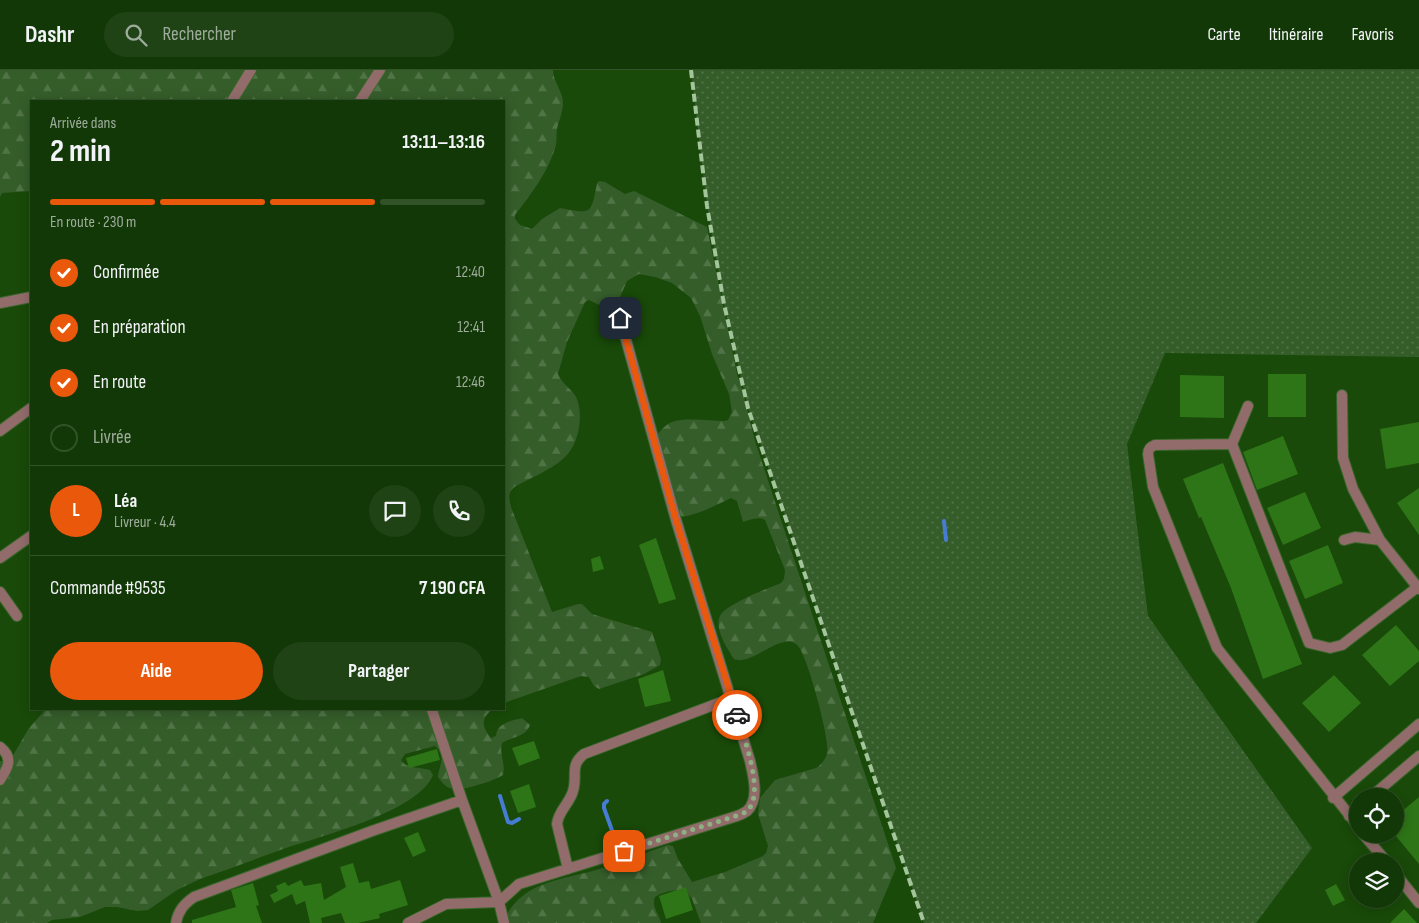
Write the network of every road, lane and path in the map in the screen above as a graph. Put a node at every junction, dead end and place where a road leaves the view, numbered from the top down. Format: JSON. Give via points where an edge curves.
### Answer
{"nodes":[{"id":1,"x":251,"y":70,"type":"edge"},
{"id":2,"x":380,"y":70,"type":"edge"},
{"id":3,"x":233,"y":100,"type":"edge"},
{"id":4,"x":361,"y":100,"type":"edge"},
{"id":5,"x":30,"y":297,"type":"edge"},
{"id":6,"x":0,"y":303,"type":"edge"},
{"id":7,"x":620,"y":318,"type":"dead end"},
{"id":8,"x":1342,"y":395,"type":"dead end"},
{"id":9,"x":1248,"y":406,"type":"dead end"},
{"id":10,"x":30,"y":409,"type":"edge"},
{"id":11,"x":0,"y":431,"type":"edge"},
{"id":12,"x":1232,"y":444,"type":"junction"},
{"id":13,"x":30,"y":537,"type":"edge"},
{"id":14,"x":1344,"y":540,"type":"dead end"},
{"id":15,"x":1380,"y":540,"type":"junction"},
{"id":16,"x":0,"y":558,"type":"edge"},
{"id":17,"x":1419,"y":587,"type":"edge"},
{"id":18,"x":0,"y":592,"type":"edge"},
{"id":19,"x":17,"y":616,"type":"dead end"},
{"id":20,"x":732,"y":698,"type":"junction"},
{"id":21,"x":432,"y":710,"type":"edge"},
{"id":22,"x":1419,"y":724,"type":"edge"},
{"id":23,"x":0,"y":747,"type":"edge"},
{"id":24,"x":1419,"y":756,"type":"edge"},
{"id":25,"x":0,"y":780,"type":"edge"},
{"id":26,"x":1381,"y":788,"type":"edge"},
{"id":27,"x":1334,"y":798,"type":"junction"},
{"id":28,"x":462,"y":800,"type":"junction"},
{"id":29,"x":1349,"y":816,"type":"edge"},
{"id":30,"x":1371,"y":843,"type":"edge"},
{"id":31,"x":1379,"y":853,"type":"edge"},
{"id":32,"x":568,"y":869,"type":"junction"},
{"id":33,"x":1404,"y":884,"type":"edge"},
{"id":34,"x":499,"y":902,"type":"junction"},
{"id":35,"x":1419,"y":903,"type":"edge"},
{"id":36,"x":176,"y":923,"type":"edge"},
{"id":37,"x":408,"y":923,"type":"edge"},
{"id":38,"x":504,"y":923,"type":"edge"}],
"edges":[{"from":1,"to":3,"type":"street"},
{"from":2,"to":4,"type":"street"},
{"from":5,"to":6,"type":"street"},
{"from":7,"to":20,"type":"street","via":[[676,520]]},
{"from":8,"to":15,"type":"street","via":[[1343,458],[1353,489]]},
{"from":9,"to":12,"type":"street"},
{"from":10,"to":11,"type":"street"},
{"from":12,"to":17,"type":"street","via":[[1308,643],[1330,648],[1342,645]]},
{"from":12,"to":27,"type":"street","via":[[1151,446],[1148,454],[1154,487],[1217,648]]},
{"from":13,"to":16,"type":"street"},
{"from":14,"to":15,"type":"street","via":[[1355,537]]},
{"from":15,"to":17,"type":"street"},
{"from":18,"to":19,"type":"street"},
{"from":20,"to":32,"type":"street","via":[[577,759],[573,794],[557,817]]},
{"from":20,"to":32,"type":"street","via":[[755,784],[748,810]]},
{"from":21,"to":28,"type":"street"},
{"from":22,"to":27,"type":"street"},
{"from":23,"to":25,"type":"street","via":[[9,760],[9,767]]},
{"from":24,"to":26,"type":"street"},
{"from":27,"to":29,"type":"street"},
{"from":28,"to":34,"type":"street"},
{"from":28,"to":36,"type":"street","via":[[194,897],[179,912]]},
{"from":30,"to":31,"type":"street"},
{"from":32,"to":34,"type":"street","via":[[519,884]]},
{"from":33,"to":35,"type":"street"},
{"from":34,"to":37,"type":"street","via":[[446,904]]},
{"from":34,"to":38,"type":"street"}]}
